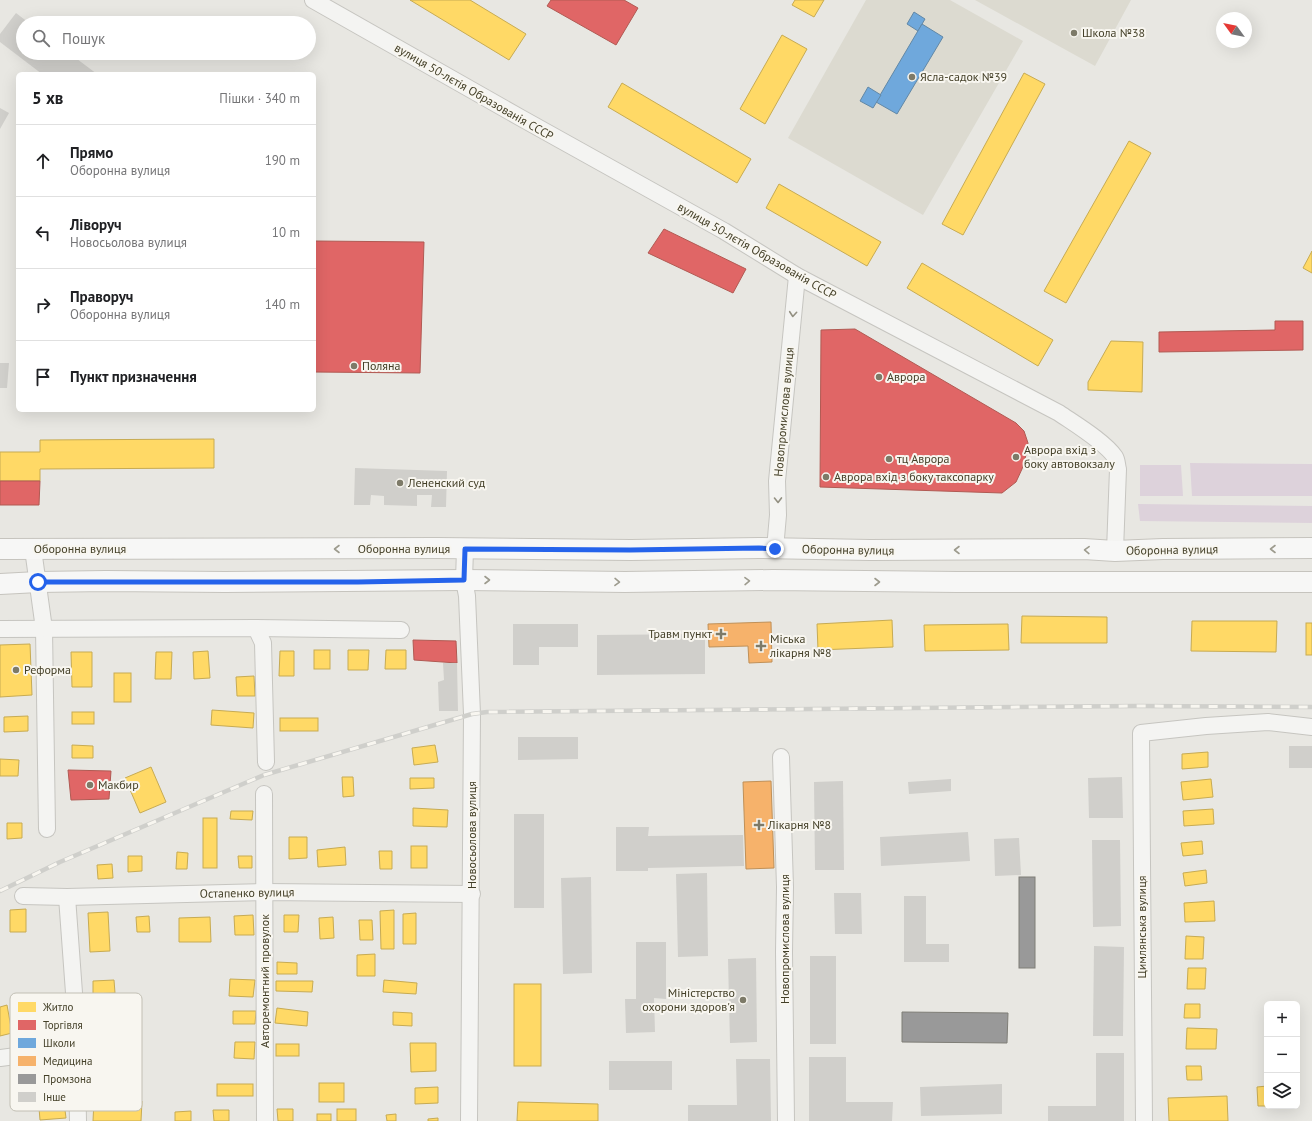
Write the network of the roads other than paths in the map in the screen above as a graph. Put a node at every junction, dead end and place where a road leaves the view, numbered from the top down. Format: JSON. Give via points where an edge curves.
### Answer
{"nodes":[{"id":1,"x":313,"y":0,"type":"edge"},
{"id":2,"x":797,"y":276,"type":"junction"},
{"id":3,"x":1312,"y":548,"type":"edge"},
{"id":4,"x":0,"y":549,"type":"edge"},
{"id":5,"x":33,"y":549,"type":"junction"},
{"id":6,"x":465,"y":549,"type":"junction"},
{"id":7,"x":775,"y":549,"type":"junction"},
{"id":8,"x":1116,"y":551,"type":"junction"},
{"id":9,"x":464,"y":580,"type":"junction"},
{"id":10,"x":38,"y":582,"type":"junction"},
{"id":11,"x":1312,"y":582,"type":"edge"},
{"id":12,"x":0,"y":584,"type":"edge"},
{"id":13,"x":256,"y":628,"type":"junction"},
{"id":14,"x":0,"y":629,"type":"edge"},
{"id":15,"x":44,"y":629,"type":"junction"},
{"id":16,"x":401,"y":630,"type":"dead end"},
{"id":17,"x":1312,"y":727,"type":"edge"},
{"id":18,"x":781,"y":756,"type":"dead end"},
{"id":19,"x":266,"y":762,"type":"dead end"},
{"id":20,"x":264,"y":794,"type":"dead end"},
{"id":21,"x":47,"y":829,"type":"dead end"},
{"id":22,"x":265,"y":892,"type":"junction"},
{"id":23,"x":472,"y":894,"type":"junction"},
{"id":24,"x":23,"y":896,"type":"dead end"},
{"id":25,"x":67,"y":898,"type":"junction"},
{"id":26,"x":74,"y":993,"type":"edge"},
{"id":27,"x":10,"y":1057,"type":"edge"},
{"id":28,"x":0,"y":1058,"type":"edge"},
{"id":29,"x":78,"y":1111,"type":"edge"},
{"id":30,"x":78,"y":1121,"type":"edge"},
{"id":31,"x":265,"y":1121,"type":"edge"},
{"id":32,"x":469,"y":1121,"type":"edge"},
{"id":33,"x":786,"y":1121,"type":"edge"},
{"id":34,"x":1144,"y":1121,"type":"edge"}],
"edges":[{"from":1,"to":2,"type":"street","name":"вулиця 50-лєтія Образованія СССР","via":[[724,231]]},
{"from":2,"to":7,"type":"street","name":"Новопромислова вулиця","one_way":true,"via":[[777,481]]},
{"from":2,"to":8,"type":"street","name":"вулиця 50-лєтія Образованія СССР","via":[[1059,413],[1105,447],[1115,458],[1118,469]]},
{"from":3,"to":8,"type":"main road","name":"Оборонна вулиця","one_way":true},
{"from":4,"to":5,"type":"main road","name":"Оборонна вулиця"},
{"from":6,"to":5,"type":"main road","name":"Оборонна вулиця","one_way":true},
{"from":5,"to":10,"type":"street"},
{"from":6,"to":7,"type":"main road","name":"Оборонна вулиця"},
{"from":6,"to":9,"type":"street","name":"Новосьолова вулиця"},
{"from":8,"to":7,"type":"main road","name":"Оборонна вулиця","one_way":true},
{"from":9,"to":10,"type":"main road"},
{"from":9,"to":11,"type":"main road","one_way":true},
{"from":9,"to":23,"type":"street","name":"Новосьолова вулиця","via":[[467,596],[472,714]]},
{"from":10,"to":12,"type":"main road"},
{"from":10,"to":15,"type":"street"},
{"from":13,"to":15,"type":"street"},
{"from":13,"to":16,"type":"street"},
{"from":13,"to":19,"type":"street","via":[[263,643]]},
{"from":14,"to":15,"type":"street"},
{"from":15,"to":21,"type":"street"},
{"from":17,"to":34,"type":"street","name":"Цимлянська вулиця","via":[[1268,722],[1141,733]]},
{"from":18,"to":33,"type":"street","name":"Новопромислова вулиця","via":[[785,886]]},
{"from":20,"to":22,"type":"street","name":"Авторемонтний провулок"},
{"from":22,"to":23,"type":"street","name":"Остапенко вулиця"},
{"from":22,"to":25,"type":"street","name":"Остапенко вулиця"},
{"from":22,"to":31,"type":"street","name":"Авторемонтний провулок"},
{"from":23,"to":32,"type":"street","name":"Новосьолова вулиця"},
{"from":24,"to":25,"type":"street","name":"Остапенко вулиця"},
{"from":25,"to":26,"type":"street"},
{"from":27,"to":28,"type":"street"},
{"from":29,"to":30,"type":"street"}]}
